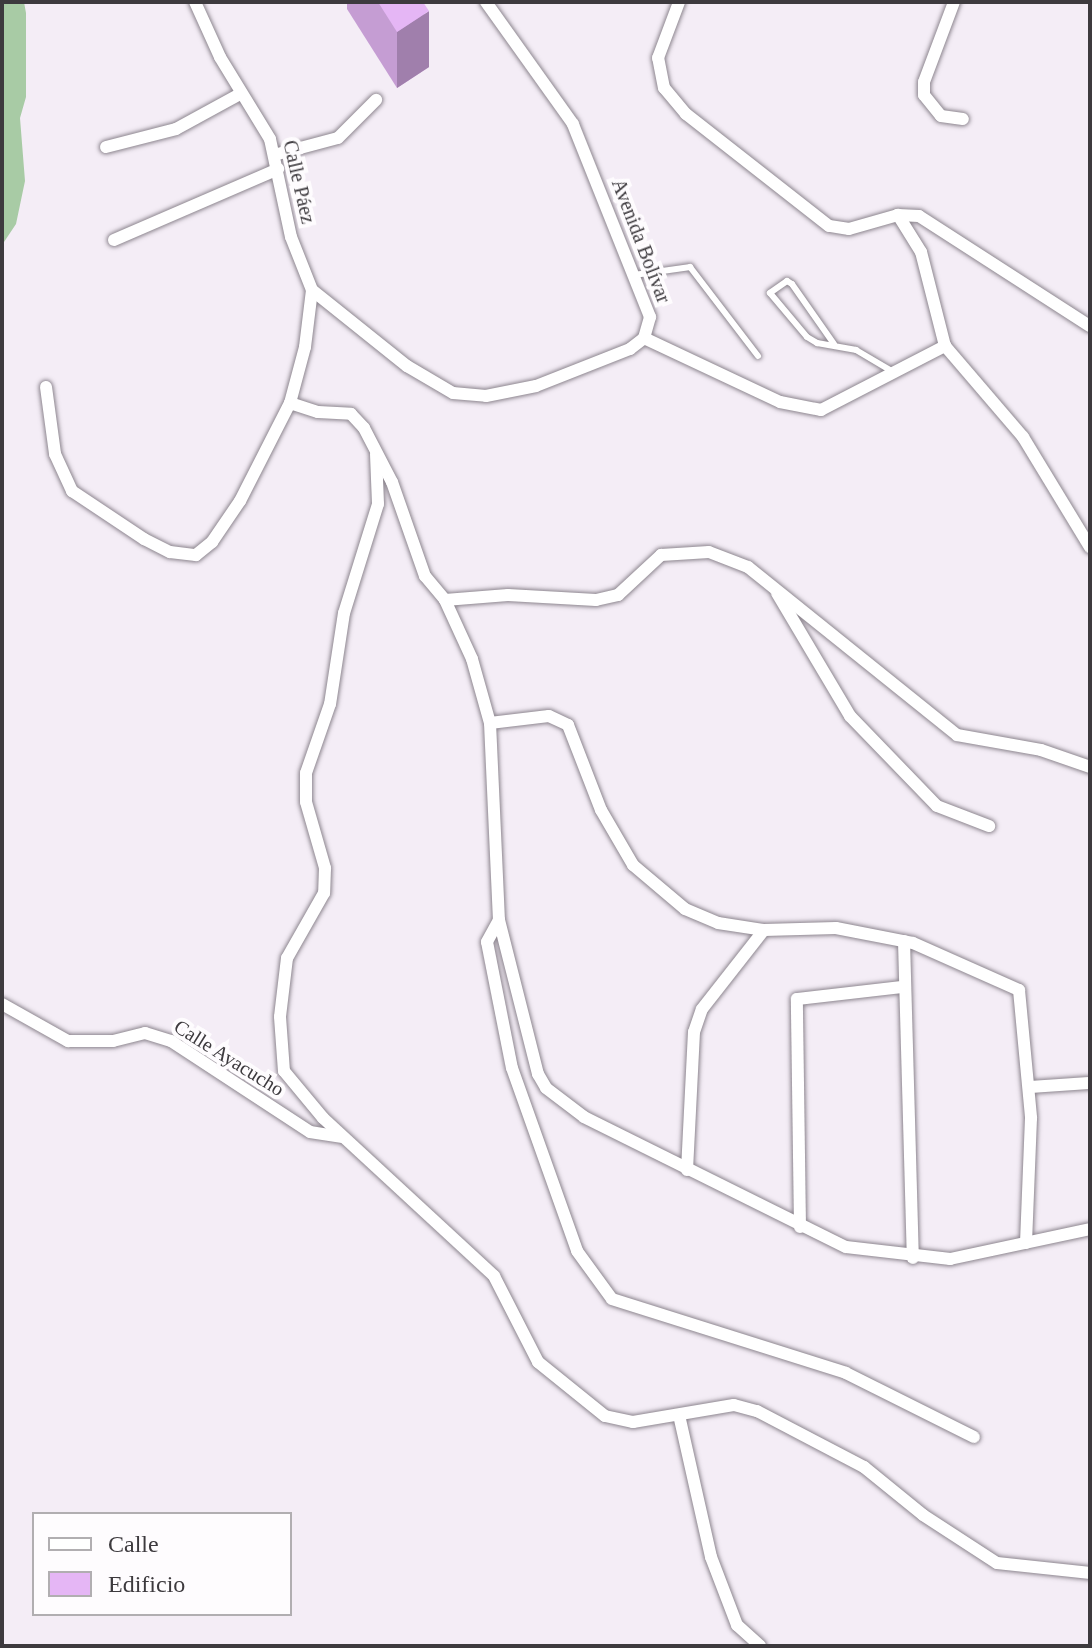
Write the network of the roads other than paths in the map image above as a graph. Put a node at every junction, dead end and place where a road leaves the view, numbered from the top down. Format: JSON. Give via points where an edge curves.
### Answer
{"nodes":[{"id":1,"x":195,"y":2,"type":"edge"},
{"id":2,"x":486,"y":2,"type":"edge"},
{"id":3,"x":679,"y":2,"type":"edge"},
{"id":4,"x":954,"y":2,"type":"edge"},
{"id":5,"x":240,"y":94,"type":"junction"},
{"id":6,"x":376,"y":100,"type":"dead end"},
{"id":7,"x":963,"y":119,"type":"dead end"},
{"id":8,"x":106,"y":147,"type":"dead end"},
{"id":9,"x":274,"y":155,"type":"junction"},
{"id":10,"x":278,"y":169,"type":"junction"},
{"id":11,"x":898,"y":215,"type":"junction"},
{"id":12,"x":114,"y":240,"type":"dead end"},
{"id":13,"x":634,"y":275,"type":"junction"},
{"id":14,"x":312,"y":290,"type":"junction"},
{"id":15,"x":1090,"y":326,"type":"edge"},
{"id":16,"x":644,"y":338,"type":"junction"},
{"id":17,"x":834,"y":344,"type":"junction"},
{"id":18,"x":945,"y":346,"type":"junction"},
{"id":19,"x":758,"y":356,"type":"dead end"},
{"id":20,"x":895,"y":373,"type":"junction"},
{"id":21,"x":46,"y":387,"type":"dead end"},
{"id":22,"x":290,"y":403,"type":"junction"},
{"id":23,"x":376,"y":454,"type":"junction"},
{"id":24,"x":1090,"y":547,"type":"edge"},
{"id":25,"x":771,"y":584,"type":"junction"},
{"id":26,"x":445,"y":600,"type":"junction"},
{"id":27,"x":490,"y":723,"type":"junction"},
{"id":28,"x":1090,"y":767,"type":"edge"},
{"id":29,"x":989,"y":826,"type":"dead end"},
{"id":30,"x":499,"y":920,"type":"junction"},
{"id":31,"x":764,"y":930,"type":"junction"},
{"id":32,"x":904,"y":941,"type":"junction"},
{"id":33,"x":902,"y":987,"type":"junction"},
{"id":34,"x":2,"y":1004,"type":"edge"},
{"id":35,"x":1090,"y":1083,"type":"edge"},
{"id":36,"x":1029,"y":1087,"type":"junction"},
{"id":37,"x":343,"y":1137,"type":"junction"},
{"id":38,"x":687,"y":1170,"type":"junction"},
{"id":39,"x":800,"y":1227,"type":"junction"},
{"id":40,"x":1090,"y":1229,"type":"edge"},
{"id":41,"x":1026,"y":1243,"type":"junction"},
{"id":42,"x":913,"y":1258,"type":"junction"},
{"id":43,"x":679,"y":1415,"type":"junction"},
{"id":44,"x":974,"y":1437,"type":"dead end"},
{"id":45,"x":1090,"y":1573,"type":"edge"},
{"id":46,"x":760,"y":1646,"type":"edge"}],
"edges":[{"from":1,"to":5,"type":"street","name":"Calle Páez"},
{"from":2,"to":13,"type":"street","name":"Avenida Bolívar","via":[[573,124]]},
{"from":3,"to":11,"type":"street","via":[[658,58],[664,88],[686,114],[829,226],[849,229]]},
{"from":4,"to":7,"type":"street","via":[[924,95],[941,116]]},
{"from":5,"to":8,"type":"street","via":[[176,129]]},
{"from":5,"to":9,"type":"street","name":"Calle Páez","via":[[270,139]]},
{"from":6,"to":9,"type":"street","via":[[338,138]]},
{"from":9,"to":10,"type":"street","name":"Calle Páez"},
{"from":10,"to":12,"type":"street"},
{"from":10,"to":14,"type":"street","name":"Calle Páez","via":[[291,237]]},
{"from":11,"to":15,"type":"street","via":[[919,216]]},
{"from":11,"to":18,"type":"street","via":[[921,252]]},
{"from":13,"to":16,"type":"street","name":"Avenida Bolívar","via":[[650,317]]},
{"from":13,"to":19,"type":"lane","via":[[690,267]]},
{"from":14,"to":16,"type":"street","via":[[407,366],[453,393],[486,396],[536,386],[630,349]]},
{"from":14,"to":22,"type":"street","via":[[305,347]]},
{"from":16,"to":20,"type":"street","via":[[804,410],[821,410]]},
{"from":17,"to":17,"type":"lane","via":[[807,337],[770,293],[787,281],[792,284]]},
{"from":17,"to":20,"type":"lane","via":[[877,359]]},
{"from":18,"to":20,"type":"street"},
{"from":18,"to":24,"type":"street","via":[[1023,437]]},
{"from":21,"to":22,"type":"street","via":[[55,454],[72,491],[144,539],[170,552],[196,555],[212,542],[240,501]]},
{"from":22,"to":23,"type":"street","via":[[351,414]]},
{"from":23,"to":26,"type":"street","via":[[392,482],[425,576]]},
{"from":23,"to":37,"type":"street","via":[[378,504],[344,613],[330,704],[306,773],[306,802],[325,868],[324,893],[287,958],[280,1017],[284,1071]]},
{"from":25,"to":26,"type":"street","via":[[748,567],[687,550],[661,555],[618,595],[596,600],[508,595]]},
{"from":25,"to":28,"type":"street","via":[[957,735],[1041,750]]},
{"from":25,"to":29,"type":"street","via":[[850,716],[937,806]]},
{"from":26,"to":27,"type":"street","via":[[472,659]]},
{"from":27,"to":30,"type":"street"},
{"from":27,"to":31,"type":"street","via":[[559,717],[568,725],[601,810],[641,874],[685,909],[718,923]]},
{"from":30,"to":38,"type":"street","via":[[546,1088],[584,1117]]},
{"from":30,"to":44,"type":"street","via":[[487,942],[512,1068],[577,1251],[612,1299],[846,1373]]},
{"from":31,"to":32,"type":"street","via":[[836,928]]},
{"from":31,"to":38,"type":"street","via":[[702,1009],[694,1032]]},
{"from":32,"to":33,"type":"street"},
{"from":32,"to":36,"type":"street","via":[[1019,990]]},
{"from":33,"to":39,"type":"street","via":[[797,999]]},
{"from":33,"to":42,"type":"street"},
{"from":34,"to":37,"type":"street","name":"Calle Ayacucho","via":[[68,1041],[113,1041],[145,1033],[171,1041],[310,1132]]},
{"from":35,"to":36,"type":"street"},
{"from":36,"to":41,"type":"street"},
{"from":37,"to":43,"type":"street","via":[[494,1276],[538,1362],[564,1385],[605,1416],[633,1422]]},
{"from":38,"to":39,"type":"street"},
{"from":39,"to":42,"type":"street","via":[[846,1247]]},
{"from":40,"to":41,"type":"street"},
{"from":41,"to":42,"type":"street","via":[[950,1259]]},
{"from":43,"to":45,"type":"street","via":[[734,1405],[757,1411],[864,1467],[923,1515],[997,1563]]},
{"from":43,"to":46,"type":"street","via":[[716,1571],[737,1625]]}]}
